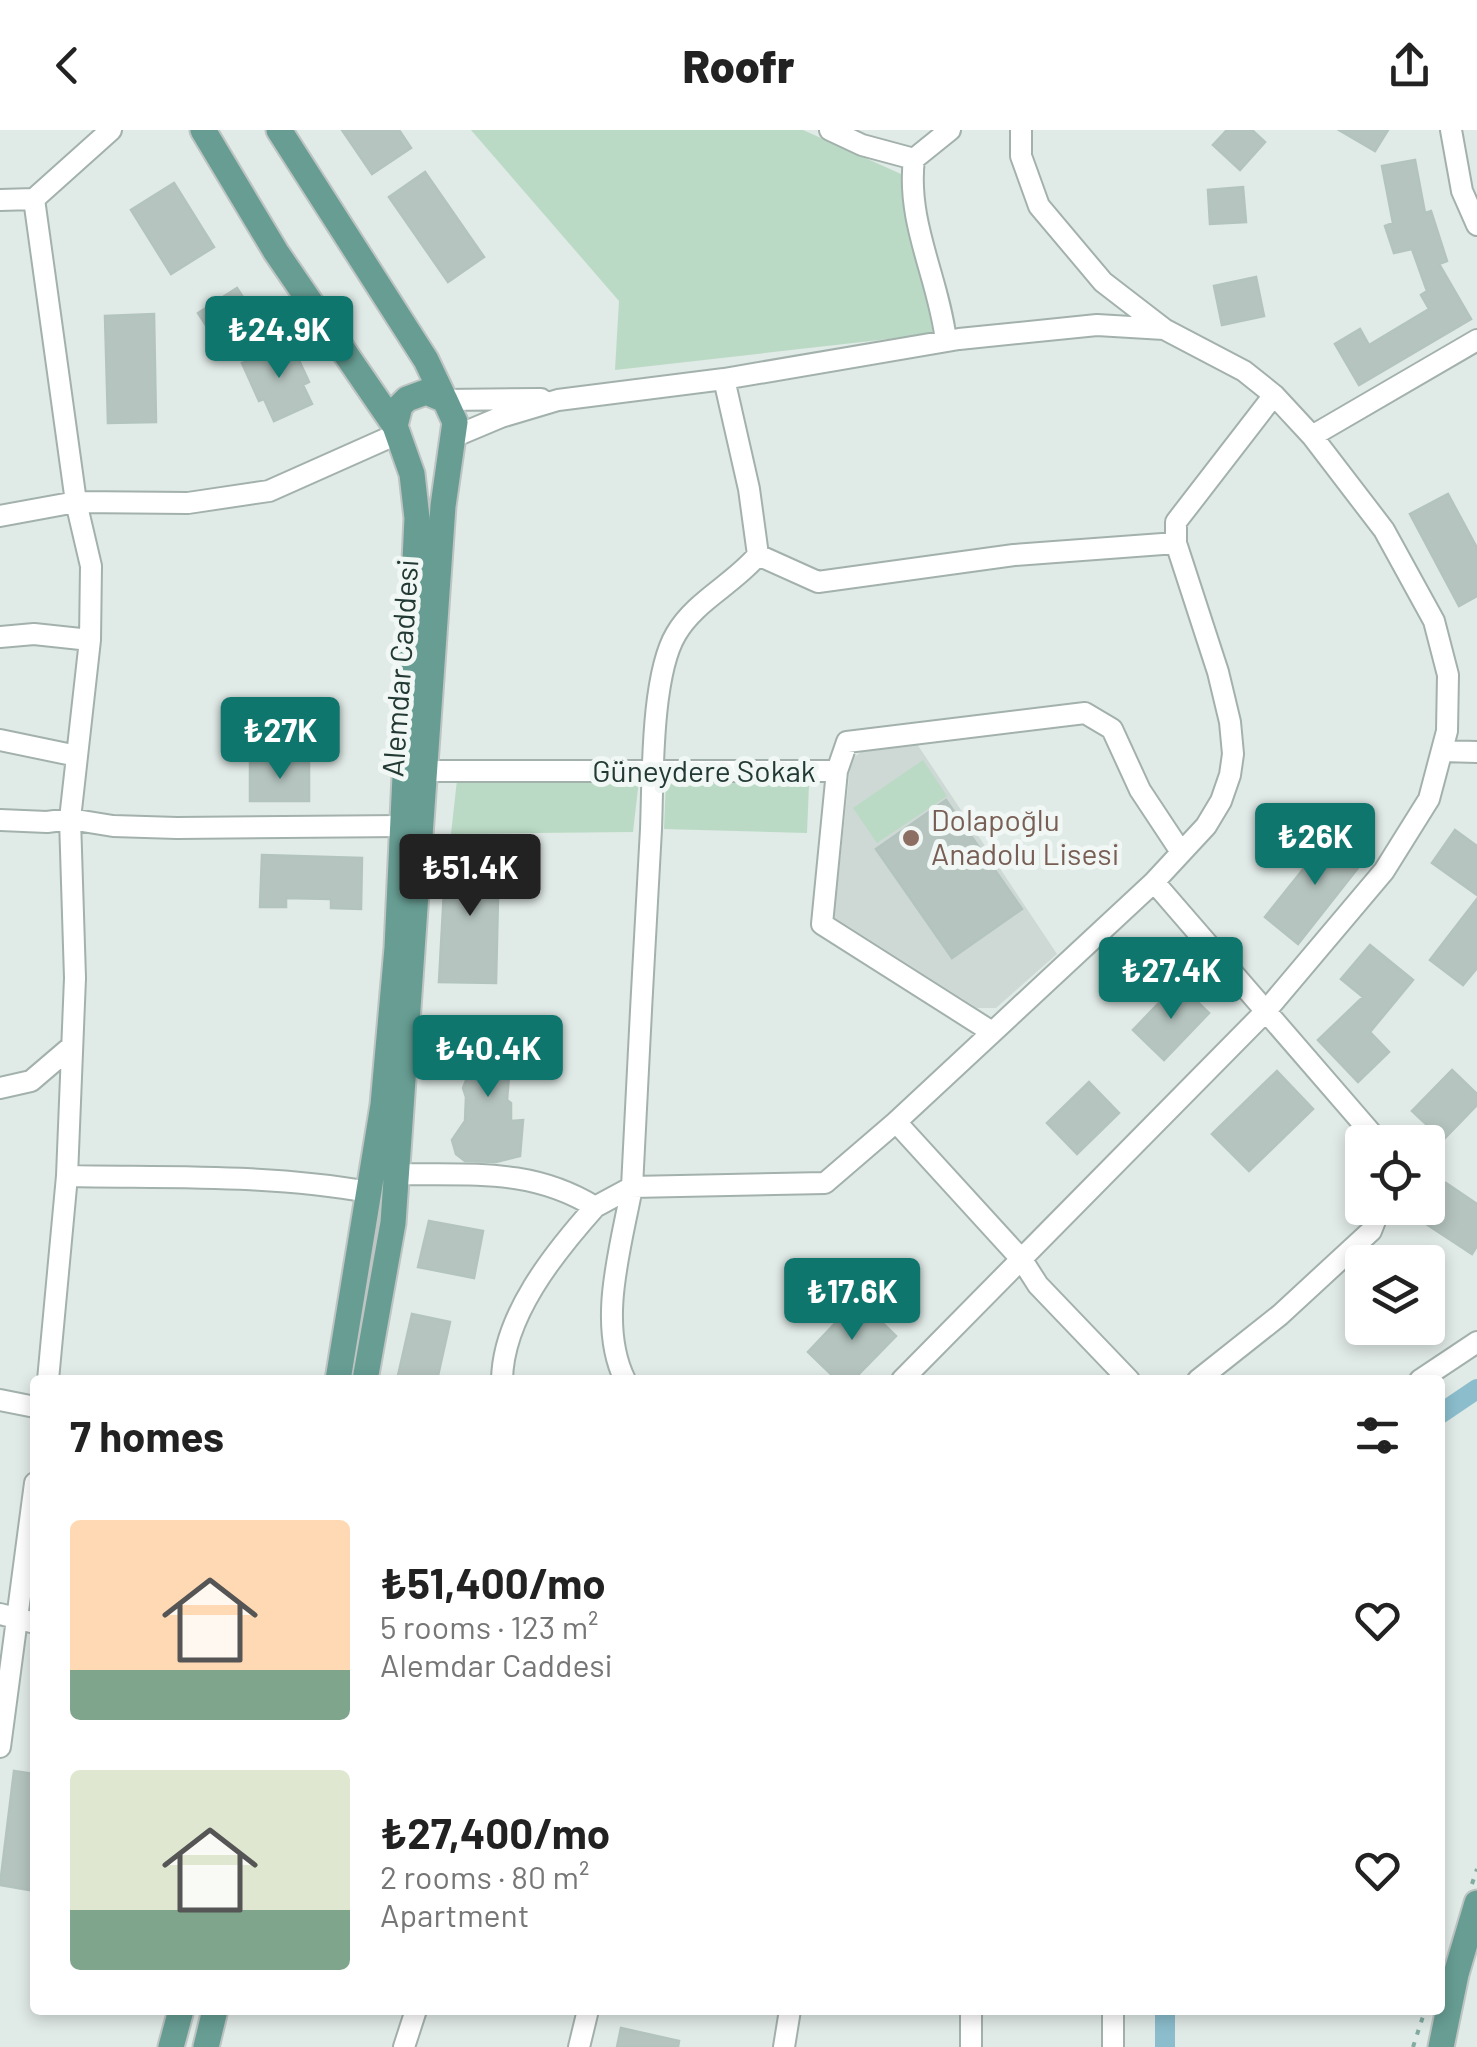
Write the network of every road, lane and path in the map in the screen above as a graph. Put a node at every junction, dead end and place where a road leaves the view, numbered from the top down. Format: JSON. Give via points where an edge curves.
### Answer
{"nodes":[{"id":1,"x":111,"y":130,"type":"edge"},
{"id":2,"x":202,"y":130,"type":"edge"},
{"id":3,"x":279,"y":130,"type":"edge"},
{"id":4,"x":830,"y":130,"type":"edge"},
{"id":5,"x":950,"y":130,"type":"edge"},
{"id":6,"x":1021,"y":130,"type":"edge"},
{"id":7,"x":1452,"y":130,"type":"edge"},
{"id":8,"x":914,"y":159,"type":"junction"},
{"id":9,"x":34,"y":199,"type":"junction"},
{"id":10,"x":0,"y":200,"type":"edge"},
{"id":11,"x":1477,"y":225,"type":"edge"},
{"id":12,"x":1164,"y":329,"type":"junction"},
{"id":13,"x":1477,"y":340,"type":"edge"},
{"id":14,"x":946,"y":341,"type":"junction"},
{"id":15,"x":724,"y":379,"type":"junction"},
{"id":16,"x":1274,"y":395,"type":"junction"},
{"id":17,"x":445,"y":400,"type":"junction"},
{"id":18,"x":558,"y":400,"type":"junction"},
{"id":19,"x":398,"y":433,"type":"junction"},
{"id":20,"x":1312,"y":436,"type":"junction"},
{"id":21,"x":451,"y":438,"type":"junction"},
{"id":22,"x":76,"y":502,"type":"junction"},
{"id":23,"x":0,"y":516,"type":"edge"},
{"id":24,"x":1176,"y":543,"type":"junction"},
{"id":25,"x":758,"y":554,"type":"junction"},
{"id":26,"x":0,"y":636,"type":"edge"},
{"id":27,"x":90,"y":640,"type":"junction"},
{"id":28,"x":0,"y":740,"type":"edge"},
{"id":29,"x":1442,"y":751,"type":"junction"},
{"id":30,"x":1477,"y":752,"type":"edge"},
{"id":31,"x":77,"y":756,"type":"junction"},
{"id":32,"x":427,"y":772,"type":"junction"},
{"id":33,"x":654,"y":772,"type":"junction"},
{"id":34,"x":837,"y":772,"type":"junction"},
{"id":35,"x":70,"y":819,"type":"junction"},
{"id":36,"x":0,"y":820,"type":"edge"},
{"id":37,"x":403,"y":826,"type":"junction"},
{"id":38,"x":1181,"y":852,"type":"junction"},
{"id":39,"x":1154,"y":882,"type":"junction"},
{"id":40,"x":1265,"y":1012,"type":"junction"},
{"id":41,"x":992,"y":1032,"type":"junction"},
{"id":42,"x":72,"y":1046,"type":"junction"},
{"id":43,"x":0,"y":1088,"type":"edge"},
{"id":44,"x":896,"y":1122,"type":"junction"},
{"id":45,"x":1364,"y":1125,"type":"edge"},
{"id":46,"x":397,"y":1174,"type":"junction"},
{"id":47,"x":67,"y":1176,"type":"junction"},
{"id":48,"x":632,"y":1187,"type":"junction"},
{"id":49,"x":369,"y":1192,"type":"junction"},
{"id":50,"x":595,"y":1207,"type":"junction"},
{"id":51,"x":1373,"y":1225,"type":"edge"},
{"id":52,"x":1022,"y":1260,"type":"junction"},
{"id":53,"x":1477,"y":1342,"type":"edge"},
{"id":54,"x":48,"y":1375,"type":"edge"},
{"id":55,"x":339,"y":1375,"type":"edge"},
{"id":56,"x":366,"y":1375,"type":"edge"},
{"id":57,"x":502,"y":1375,"type":"edge"},
{"id":58,"x":624,"y":1375,"type":"edge"},
{"id":59,"x":907,"y":1375,"type":"edge"},
{"id":60,"x":1125,"y":1375,"type":"edge"},
{"id":61,"x":1204,"y":1375,"type":"edge"},
{"id":62,"x":1428,"y":1375,"type":"edge"},
{"id":63,"x":0,"y":1400,"type":"edge"},
{"id":64,"x":30,"y":1406,"type":"edge"},
{"id":65,"x":30,"y":1521,"type":"edge"},
{"id":66,"x":17,"y":1618,"type":"edge"},
{"id":67,"x":0,"y":1747,"type":"edge"},
{"id":68,"x":1477,"y":1904,"type":"edge"},
{"id":69,"x":180,"y":2015,"type":"edge"},
{"id":70,"x":214,"y":2015,"type":"edge"},
{"id":71,"x":414,"y":2015,"type":"edge"},
{"id":72,"x":587,"y":2015,"type":"edge"},
{"id":73,"x":789,"y":2015,"type":"edge"},
{"id":74,"x":971,"y":2015,"type":"edge"},
{"id":75,"x":1113,"y":2015,"type":"edge"},
{"id":76,"x":1423,"y":2015,"type":"edge"},
{"id":77,"x":171,"y":2047,"type":"edge"},
{"id":78,"x":206,"y":2047,"type":"edge"},
{"id":79,"x":404,"y":2047,"type":"edge"},
{"id":80,"x":579,"y":2047,"type":"edge"},
{"id":81,"x":784,"y":2047,"type":"edge"},
{"id":82,"x":971,"y":2047,"type":"edge"},
{"id":83,"x":1113,"y":2047,"type":"edge"},
{"id":84,"x":1413,"y":2047,"type":"edge"},
{"id":85,"x":1442,"y":2047,"type":"edge"}],
"edges":[{"from":1,"to":9,"type":"street"},
{"from":2,"to":19,"type":"main road","name":"Alemdar Caddesi"},
{"from":3,"to":17,"type":"main road","via":[[410,333]]},
{"from":4,"to":8,"type":"street"},
{"from":5,"to":8,"type":"street"},
{"from":6,"to":12,"type":"street","via":[[1022,156],[1039,206],[1104,282]]},
{"from":7,"to":11,"type":"street","via":[[1462,191]]},
{"from":8,"to":14,"type":"street","via":[[915,222],[942,304]]},
{"from":9,"to":10,"type":"street"},
{"from":9,"to":22,"type":"street"},
{"from":12,"to":14,"type":"street","via":[[1097,325]]},
{"from":12,"to":16,"type":"street"},
{"from":13,"to":20,"type":"street"},
{"from":14,"to":15,"type":"street"},
{"from":15,"to":18,"type":"street"},
{"from":15,"to":25,"type":"street"},
{"from":16,"to":20,"type":"street"},
{"from":16,"to":24,"type":"street","via":[[1176,522]]},
{"from":17,"to":18,"type":"street"},
{"from":17,"to":19,"type":"main road","via":[[426,392],[406,398]]},
{"from":17,"to":21,"type":"main road","via":[[455,422]]},
{"from":18,"to":21,"type":"street"},
{"from":19,"to":21,"type":"main road","via":[[408,447],[427,452]]},
{"from":19,"to":22,"type":"street","via":[[269,491],[188,502]]},
{"from":19,"to":37,"type":"main road","name":"Alemdar Caddesi","via":[[417,518]]},
{"from":20,"to":29,"type":"street","via":[[1384,530],[1434,622],[1448,675]]},
{"from":21,"to":32,"type":"main road","name":"Alemdar Caddesi"},
{"from":22,"to":23,"type":"street"},
{"from":22,"to":27,"type":"street","via":[[91,566]]},
{"from":24,"to":25,"type":"street","via":[[1014,555],[818,582]]},
{"from":24,"to":38,"type":"street","via":[[1218,672],[1233,754],[1221,801]]},
{"from":25,"to":33,"type":"street","via":[[676,634],[662,675]]},
{"from":26,"to":27,"type":"street"},
{"from":27,"to":31,"type":"street"},
{"from":28,"to":31,"type":"street"},
{"from":29,"to":30,"type":"street"},
{"from":29,"to":40,"type":"street","via":[[1429,799],[1384,870]]},
{"from":31,"to":35,"type":"street"},
{"from":32,"to":33,"type":"street","name":"Güneydere Sokak"},
{"from":32,"to":46,"type":"main road","name":"Alemdar Caddesi"},
{"from":33,"to":34,"type":"street","name":"Güneydere Sokak"},
{"from":33,"to":48,"type":"street"},
{"from":34,"to":38,"type":"street","name":"Güneydere Sokak","via":[[847,742],[1085,713],[1112,729],[1140,790]]},
{"from":34,"to":41,"type":"street","via":[[822,924]]},
{"from":35,"to":36,"type":"street"},
{"from":35,"to":37,"type":"street","via":[[177,828]]},
{"from":35,"to":42,"type":"street"},
{"from":37,"to":49,"type":"main road","name":"Alemdar Caddesi","via":[[383,1105]]},
{"from":38,"to":39,"type":"street"},
{"from":39,"to":40,"type":"street"},
{"from":39,"to":41,"type":"street"},
{"from":40,"to":45,"type":"street"},
{"from":40,"to":52,"type":"street"},
{"from":41,"to":44,"type":"street"},
{"from":42,"to":43,"type":"street","via":[[30,1081]]},
{"from":42,"to":47,"type":"street"},
{"from":44,"to":48,"type":"street","via":[[825,1183]]},
{"from":44,"to":52,"type":"street"},
{"from":46,"to":50,"type":"street","via":[[516,1177],[565,1188]]},
{"from":46,"to":56,"type":"main road","name":"Alemdar Caddesi"},
{"from":47,"to":49,"type":"street","via":[[267,1180]]},
{"from":47,"to":54,"type":"street"},
{"from":48,"to":50,"type":"street"},
{"from":48,"to":58,"type":"street","via":[[614,1288],[614,1348]]},
{"from":49,"to":55,"type":"main road","name":"Alemdar Caddesi"},
{"from":50,"to":57,"type":"street","via":[[519,1314]]},
{"from":51,"to":61,"type":"street","via":[[1280,1315]]},
{"from":52,"to":59,"type":"street"},
{"from":52,"to":60,"type":"street"},
{"from":53,"to":62,"type":"street"},
{"from":63,"to":64,"type":"street"},
{"from":65,"to":66,"type":"street"},
{"from":66,"to":67,"type":"street"},
{"from":68,"to":85,"type":"main road"},
{"from":69,"to":77,"type":"main road"},
{"from":70,"to":78,"type":"main road"},
{"from":71,"to":79,"type":"street"},
{"from":72,"to":80,"type":"street"},
{"from":73,"to":81,"type":"street"},
{"from":74,"to":82,"type":"street"},
{"from":75,"to":83,"type":"street"},
{"from":76,"to":84,"type":"path"}]}
